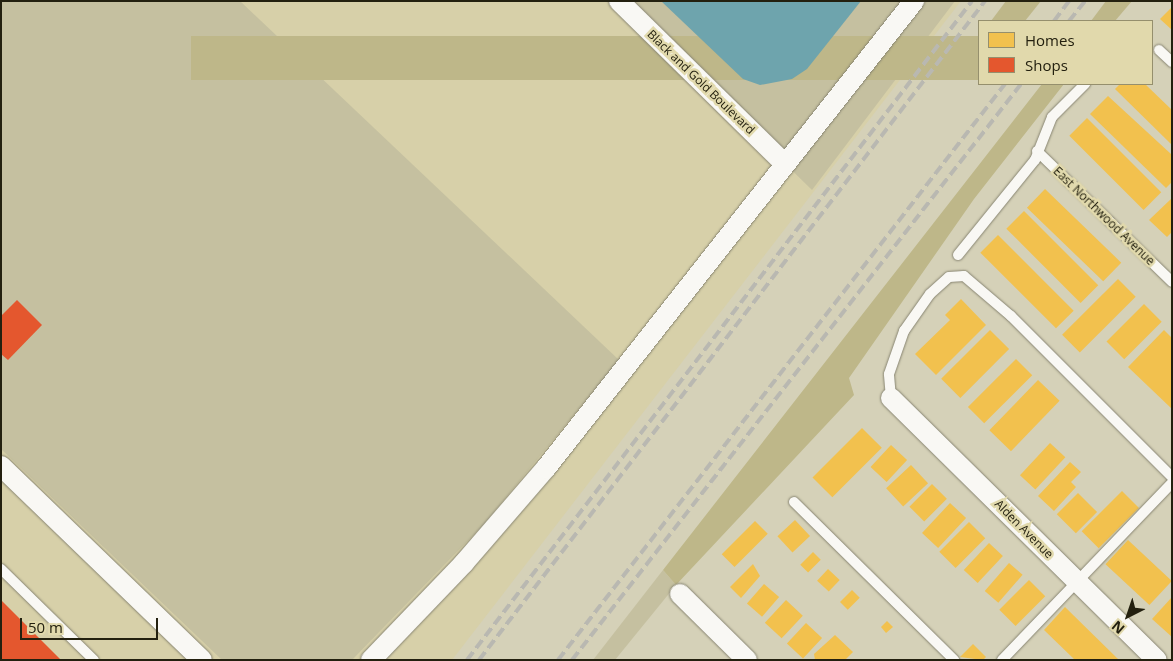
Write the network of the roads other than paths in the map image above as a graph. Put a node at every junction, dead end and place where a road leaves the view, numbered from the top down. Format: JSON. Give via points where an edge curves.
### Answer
{"nodes":[{"id":1,"x":619,"y":1,"type":"edge"},
{"id":2,"x":914,"y":1,"type":"edge"},
{"id":3,"x":1159,"y":50,"type":"dead end"},
{"id":4,"x":1172,"y":62,"type":"edge"},
{"id":5,"x":1084,"y":85,"type":"edge"},
{"id":6,"x":1037,"y":151,"type":"junction"},
{"id":7,"x":784,"y":163,"type":"junction"},
{"id":8,"x":958,"y":254,"type":"dead end"},
{"id":9,"x":1172,"y":282,"type":"edge"},
{"id":10,"x":892,"y":398,"type":"joint"},
{"id":11,"x":1,"y":466,"type":"edge"},
{"id":12,"x":1172,"y":477,"type":"edge"},
{"id":13,"x":1172,"y":483,"type":"edge"},
{"id":14,"x":794,"y":502,"type":"dead end"},
{"id":15,"x":1,"y":569,"type":"edge"},
{"id":16,"x":1077,"y":581,"type":"junction"},
{"id":17,"x":680,"y":594,"type":"dead end"},
{"id":18,"x":94,"y":660,"type":"edge"},
{"id":19,"x":202,"y":660,"type":"edge"},
{"id":20,"x":371,"y":660,"type":"edge"},
{"id":21,"x":747,"y":660,"type":"edge"},
{"id":22,"x":954,"y":660,"type":"edge"},
{"id":23,"x":1002,"y":660,"type":"edge"},
{"id":24,"x":1157,"y":660,"type":"edge"}],
"edges":[{"from":1,"to":7,"type":"street","name":"Black and Gold Boulevard"},
{"from":2,"to":7,"type":"street"},
{"from":3,"to":4,"type":"lane"},
{"from":5,"to":6,"type":"lane","via":[[1052,117]]},
{"from":6,"to":8,"type":"lane","via":[[1035,160]]},
{"from":6,"to":9,"type":"lane","name":"East Northwood Avenue"},
{"from":7,"to":20,"type":"street","via":[[546,468],[464,564]]},
{"from":10,"to":12,"type":"lane","via":[[889,374],[904,331],[930,294],[949,277],[964,276],[1012,316]]},
{"from":10,"to":16,"type":"street","name":"Alden Avenue"},
{"from":11,"to":19,"type":"street"},
{"from":13,"to":16,"type":"lane"},
{"from":14,"to":22,"type":"lane"},
{"from":15,"to":18,"type":"lane"},
{"from":16,"to":23,"type":"lane"},
{"from":16,"to":24,"type":"street","name":"Alden Avenue"},
{"from":17,"to":21,"type":"street"}]}
